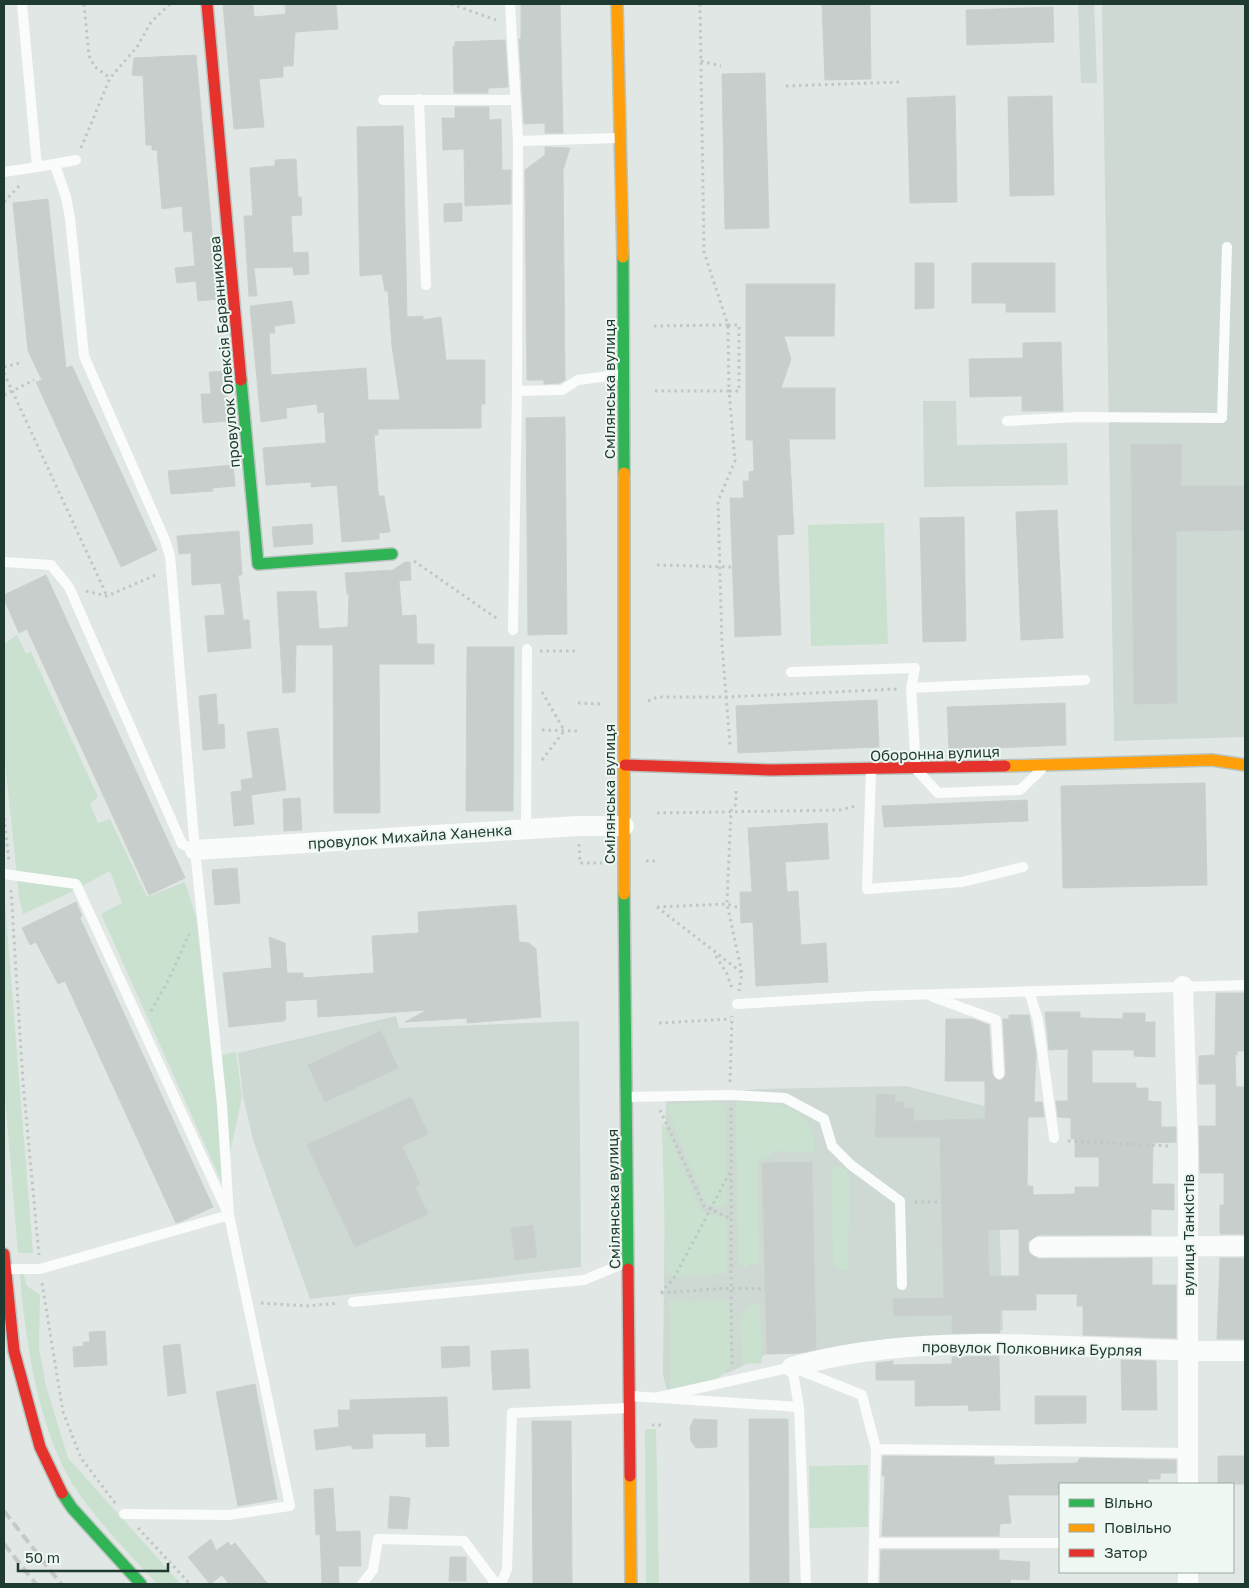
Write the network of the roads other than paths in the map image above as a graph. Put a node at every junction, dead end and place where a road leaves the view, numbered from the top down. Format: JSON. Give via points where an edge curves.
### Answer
{"nodes":[{"id":1,"x":22,"y":4,"type":"edge"},
{"id":2,"x":207,"y":4,"type":"edge"},
{"id":3,"x":510,"y":4,"type":"edge"},
{"id":4,"x":618,"y":4,"type":"edge"},
{"id":5,"x":419,"y":99,"type":"junction"},
{"id":6,"x":383,"y":100,"type":"dead end"},
{"id":7,"x":515,"y":100,"type":"junction"},
{"id":8,"x":619,"y":138,"type":"junction"},
{"id":9,"x":518,"y":141,"type":"junction"},
{"id":10,"x":76,"y":160,"type":"road end"},
{"id":11,"x":55,"y":164,"type":"junction"},
{"id":12,"x":37,"y":167,"type":"junction"},
{"id":13,"x":4,"y":172,"type":"edge"},
{"id":14,"x":1227,"y":247,"type":"dead end"},
{"id":15,"x":426,"y":285,"type":"dead end"},
{"id":16,"x":624,"y":374,"type":"junction"},
{"id":17,"x":517,"y":391,"type":"junction"},
{"id":18,"x":1007,"y":421,"type":"dead end"},
{"id":19,"x":392,"y":554,"type":"road end"},
{"id":20,"x":4,"y":562,"type":"edge"},
{"id":21,"x":513,"y":630,"type":"road end"},
{"id":22,"x":527,"y":650,"type":"road end"},
{"id":23,"x":791,"y":672,"type":"dead end"},
{"id":24,"x":1085,"y":680,"type":"dead end"},
{"id":25,"x":911,"y":688,"type":"junction"},
{"id":26,"x":625,"y":765,"type":"junction"},
{"id":27,"x":1047,"y":765,"type":"junction"},
{"id":28,"x":1245,"y":765,"type":"edge"},
{"id":29,"x":916,"y":769,"type":"junction"},
{"id":30,"x":871,"y":770,"type":"junction"},
{"id":31,"x":624,"y":826,"type":"junction"},
{"id":32,"x":526,"y":829,"type":"junction"},
{"id":33,"x":196,"y":850,"type":"junction"},
{"id":34,"x":1023,"y":867,"type":"dead end"},
{"id":35,"x":7,"y":875,"type":"edge"},
{"id":36,"x":1245,"y":985,"type":"edge"},
{"id":37,"x":1183,"y":986,"type":"junction"},
{"id":38,"x":1030,"y":991,"type":"junction"},
{"id":39,"x":927,"y":995,"type":"junction"},
{"id":40,"x":737,"y":1004,"type":"road end"},
{"id":41,"x":999,"y":1074,"type":"dead end"},
{"id":42,"x":627,"y":1097,"type":"junction"},
{"id":43,"x":1054,"y":1138,"type":"road end"},
{"id":44,"x":229,"y":1215,"type":"junction"},
{"id":45,"x":1188,"y":1246,"type":"junction"},
{"id":46,"x":1245,"y":1246,"type":"edge"},
{"id":47,"x":1039,"y":1247,"type":"dead end"},
{"id":48,"x":4,"y":1254,"type":"edge"},
{"id":49,"x":628,"y":1261,"type":"junction"},
{"id":50,"x":5,"y":1269,"type":"edge"},
{"id":51,"x":902,"y":1285,"type":"dead end"},
{"id":52,"x":353,"y":1302,"type":"road end"},
{"id":53,"x":1245,"y":1351,"type":"edge"},
{"id":54,"x":1188,"y":1352,"type":"junction"},
{"id":55,"x":792,"y":1367,"type":"junction"},
{"id":56,"x":629,"y":1396,"type":"junction"},
{"id":57,"x":659,"y":1397,"type":"junction"},
{"id":58,"x":799,"y":1407,"type":"junction"},
{"id":59,"x":629,"y":1408,"type":"junction"},
{"id":60,"x":876,"y":1449,"type":"junction"},
{"id":61,"x":1188,"y":1453,"type":"junction"},
{"id":62,"x":1188,"y":1483,"type":"edge"},
{"id":63,"x":124,"y":1514,"type":"road end"},
{"id":64,"x":875,"y":1543,"type":"junction"},
{"id":65,"x":1059,"y":1543,"type":"edge"},
{"id":66,"x":141,"y":1584,"type":"edge"},
{"id":67,"x":362,"y":1584,"type":"edge"},
{"id":68,"x":496,"y":1584,"type":"edge"},
{"id":69,"x":502,"y":1584,"type":"edge"},
{"id":70,"x":631,"y":1584,"type":"edge"},
{"id":71,"x":806,"y":1584,"type":"edge"},
{"id":72,"x":873,"y":1584,"type":"edge"}],
"edges":[{"from":1,"to":12,"type":"lane"},
{"from":2,"to":19,"type":"street","name":"провулок Олексія Баранникова","via":[[258,564]]},
{"from":3,"to":7,"type":"lane"},
{"from":4,"to":8,"type":"street","name":"Смілянська вулиця"},
{"from":5,"to":6,"type":"lane"},
{"from":5,"to":7,"type":"lane"},
{"from":5,"to":15,"type":"lane"},
{"from":7,"to":9,"type":"lane"},
{"from":8,"to":9,"type":"lane"},
{"from":8,"to":16,"type":"street","name":"Смілянська вулиця"},
{"from":9,"to":17,"type":"lane"},
{"from":10,"to":11,"type":"lane"},
{"from":11,"to":12,"type":"lane"},
{"from":11,"to":33,"type":"lane","via":[[69,212],[86,363],[165,540],[172,574]]},
{"from":12,"to":13,"type":"lane"},
{"from":14,"to":18,"type":"lane","via":[[1222,418],[1077,417]]},
{"from":16,"to":17,"type":"lane","via":[[578,380],[562,390]]},
{"from":16,"to":26,"type":"street","name":"Смілянська вулиця"},
{"from":17,"to":21,"type":"lane"},
{"from":20,"to":33,"type":"lane","via":[[51,565],[68,587],[182,844]]},
{"from":22,"to":32,"type":"lane"},
{"from":23,"to":25,"type":"lane","via":[[915,668]]},
{"from":24,"to":25,"type":"lane"},
{"from":25,"to":29,"type":"lane"},
{"from":26,"to":30,"type":"street","name":"Оборонна вулиця"},
{"from":26,"to":31,"type":"street","name":"Смілянська вулиця"},
{"from":27,"to":28,"type":"street","name":"Оборонна вулиця","via":[[1212,760]]},
{"from":27,"to":29,"type":"street","name":"Оборонна вулиця"},
{"from":27,"to":29,"type":"lane","via":[[1020,790],[938,793]]},
{"from":29,"to":30,"type":"street","name":"Оборонна вулиця"},
{"from":30,"to":34,"type":"lane","via":[[867,889],[962,882]]},
{"from":31,"to":32,"type":"street","name":"провулок Михайла Ханенка"},
{"from":31,"to":42,"type":"street","name":"Смілянська вулиця"},
{"from":32,"to":33,"type":"street","name":"провулок Михайла Ханенка"},
{"from":33,"to":44,"type":"lane","via":[[222,1105]]},
{"from":35,"to":44,"type":"lane","via":[[76,884]]},
{"from":36,"to":37,"type":"lane"},
{"from":37,"to":38,"type":"lane"},
{"from":37,"to":45,"type":"street","name":"вулиця Танкістів"},
{"from":38,"to":39,"type":"lane"},
{"from":38,"to":43,"type":"lane","via":[[1038,1020]]},
{"from":39,"to":40,"type":"lane"},
{"from":39,"to":41,"type":"lane","via":[[996,1020]]},
{"from":42,"to":49,"type":"street","name":"Смілянська вулиця"},
{"from":42,"to":51,"type":"lane","via":[[730,1095],[785,1098],[824,1119],[832,1146],[851,1165],[900,1201]]},
{"from":44,"to":50,"type":"lane","via":[[40,1269]]},
{"from":44,"to":63,"type":"lane","via":[[290,1506],[229,1515]]},
{"from":45,"to":46,"type":"street"},
{"from":45,"to":47,"type":"street"},
{"from":45,"to":54,"type":"street","name":"вулиця Танкістів"},
{"from":48,"to":50,"type":"street"},
{"from":49,"to":52,"type":"lane","via":[[584,1280]]},
{"from":49,"to":56,"type":"street","name":"Смілянська вулиця"},
{"from":50,"to":66,"type":"street","via":[[14,1351],[40,1447],[55,1482],[72,1508]]},
{"from":53,"to":54,"type":"street","name":"провулок Полковника Бурляя"},
{"from":54,"to":55,"type":"street","name":"провулок Полковника Бурляя","via":[[919,1346],[820,1359]]},
{"from":54,"to":61,"type":"street","name":"вулиця Танкістів"},
{"from":55,"to":57,"type":"lane","name":"провулок Полковника Бурляя"},
{"from":55,"to":58,"type":"lane"},
{"from":55,"to":60,"type":"lane","via":[[862,1395]]},
{"from":56,"to":57,"type":"lane"},
{"from":56,"to":59,"type":"street","name":"Смілянська вулиця"},
{"from":57,"to":58,"type":"lane"},
{"from":58,"to":71,"type":"lane"},
{"from":59,"to":69,"type":"lane","via":[[512,1413],[507,1569]]},
{"from":59,"to":70,"type":"street","name":"Смілянська вулиця"},
{"from":60,"to":61,"type":"lane"},
{"from":60,"to":64,"type":"lane"},
{"from":61,"to":62,"type":"street","name":"вулиця Танкістів"},
{"from":64,"to":65,"type":"lane"},
{"from":64,"to":72,"type":"lane"},
{"from":67,"to":68,"type":"lane","via":[[373,1570],[378,1539],[464,1541]]}]}
